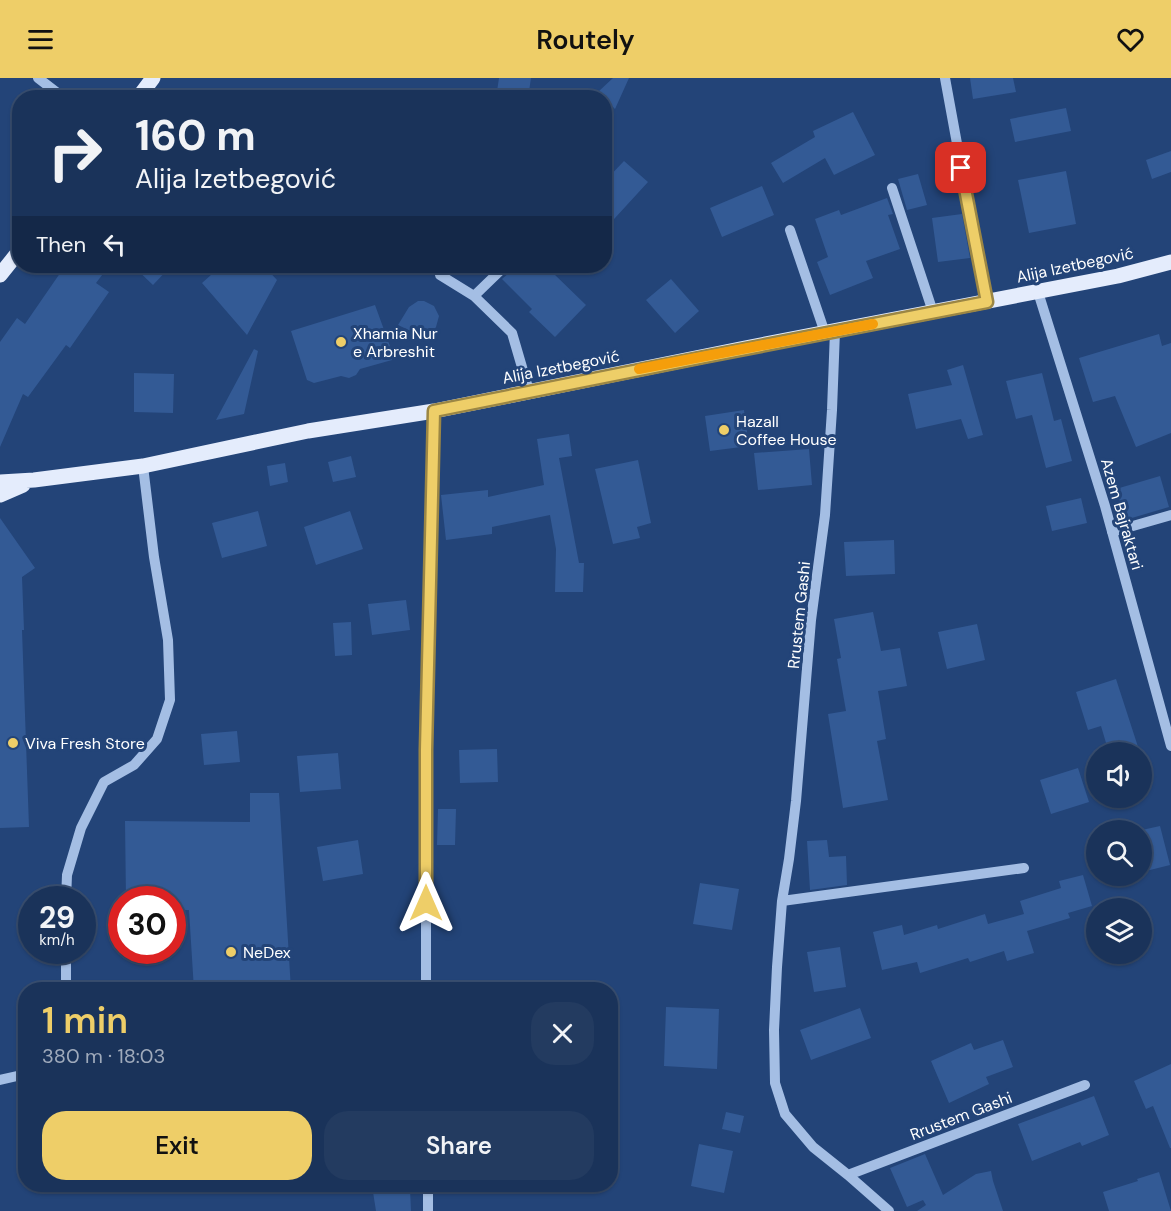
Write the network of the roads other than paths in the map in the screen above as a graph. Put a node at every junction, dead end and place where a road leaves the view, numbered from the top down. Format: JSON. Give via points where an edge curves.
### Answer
{"nodes":[{"id":1,"x":38,"y":78,"type":"edge"},
{"id":2,"x":945,"y":78,"type":"edge"},
{"id":3,"x":54,"y":90,"type":"edge"},
{"id":4,"x":892,"y":188,"type":"dead end"},
{"id":5,"x":790,"y":230,"type":"dead end"},
{"id":6,"x":1171,"y":262,"type":"edge"},
{"id":7,"x":440,"y":273,"type":"edge"},
{"id":8,"x":498,"y":273,"type":"edge"},
{"id":9,"x":1038,"y":292,"type":"junction"},
{"id":10,"x":474,"y":296,"type":"junction"},
{"id":11,"x":987,"y":302,"type":"junction"},
{"id":12,"x":933,"y":312,"type":"junction"},
{"id":13,"x":830,"y":332,"type":"junction"},
{"id":14,"x":529,"y":391,"type":"junction"},
{"id":15,"x":434,"y":411,"type":"junction"},
{"id":16,"x":143,"y":466,"type":"junction"},
{"id":17,"x":34,"y":480,"type":"junction"},
{"id":18,"x":0,"y":482,"type":"edge"},
{"id":19,"x":0,"y":495,"type":"edge"},
{"id":20,"x":1171,"y":515,"type":"edge"},
{"id":21,"x":1112,"y":532,"type":"junction"},
{"id":22,"x":1171,"y":746,"type":"edge"},
{"id":23,"x":1024,"y":868,"type":"dead end"},
{"id":24,"x":66,"y":886,"type":"edge"},
{"id":25,"x":782,"y":901,"type":"junction"},
{"id":26,"x":66,"y":964,"type":"edge"},
{"id":27,"x":66,"y":982,"type":"edge"},
{"id":28,"x":426,"y":982,"type":"edge"},
{"id":29,"x":18,"y":1076,"type":"edge"},
{"id":30,"x":0,"y":1080,"type":"edge"},
{"id":31,"x":1085,"y":1085,"type":"dead end"},
{"id":32,"x":848,"y":1175,"type":"junction"},
{"id":33,"x":428,"y":1192,"type":"edge"},
{"id":34,"x":428,"y":1211,"type":"edge"},
{"id":35,"x":889,"y":1211,"type":"edge"}],
"edges":[{"from":1,"to":3,"type":"street"},
{"from":2,"to":11,"type":"street"},
{"from":4,"to":12,"type":"street"},
{"from":5,"to":13,"type":"street"},
{"from":6,"to":9,"type":"main road","name":"Alija Izetbegović"},
{"from":7,"to":10,"type":"street"},
{"from":8,"to":10,"type":"street"},
{"from":9,"to":11,"type":"main road","name":"Alija Izetbegović"},
{"from":9,"to":21,"type":"street","name":"Azem Bajraktari"},
{"from":10,"to":14,"type":"street","via":[[512,333]]},
{"from":11,"to":12,"type":"main road","name":"Alija Izetbegović"},
{"from":12,"to":13,"type":"main road","name":"Alija Izetbegović"},
{"from":13,"to":14,"type":"main road","name":"Alija Izetbegović"},
{"from":13,"to":25,"type":"street","name":"Rrustem Gashi","via":[[832,410],[825,515]]},
{"from":14,"to":15,"type":"main road","name":"Alija Izetbegović"},
{"from":15,"to":16,"type":"main road","name":"Alija Izetbegović","via":[[308,431]]},
{"from":15,"to":28,"type":"street","via":[[426,750]]},
{"from":16,"to":17,"type":"main road","name":"Alija Izetbegović"},
{"from":16,"to":24,"type":"street","via":[[168,640],[170,700],[158,739],[134,765],[104,782],[81,828]]},
{"from":17,"to":18,"type":"main road","name":"Alija Izetbegović"},
{"from":17,"to":19,"type":"main road","name":"Alija Izetbegović"},
{"from":20,"to":21,"type":"street"},
{"from":21,"to":22,"type":"street","name":"Azem Bajraktari"},
{"from":23,"to":25,"type":"street"},
{"from":25,"to":32,"type":"street","name":"Rrustem Gashi","via":[[774,1030],[775,1083],[785,1114],[813,1147]]},
{"from":26,"to":27,"type":"street"},
{"from":29,"to":30,"type":"street"},
{"from":31,"to":32,"type":"street","name":"Rrustem Gashi"},
{"from":32,"to":35,"type":"street","name":"Rrustem Gashi"},
{"from":33,"to":34,"type":"street"}]}
